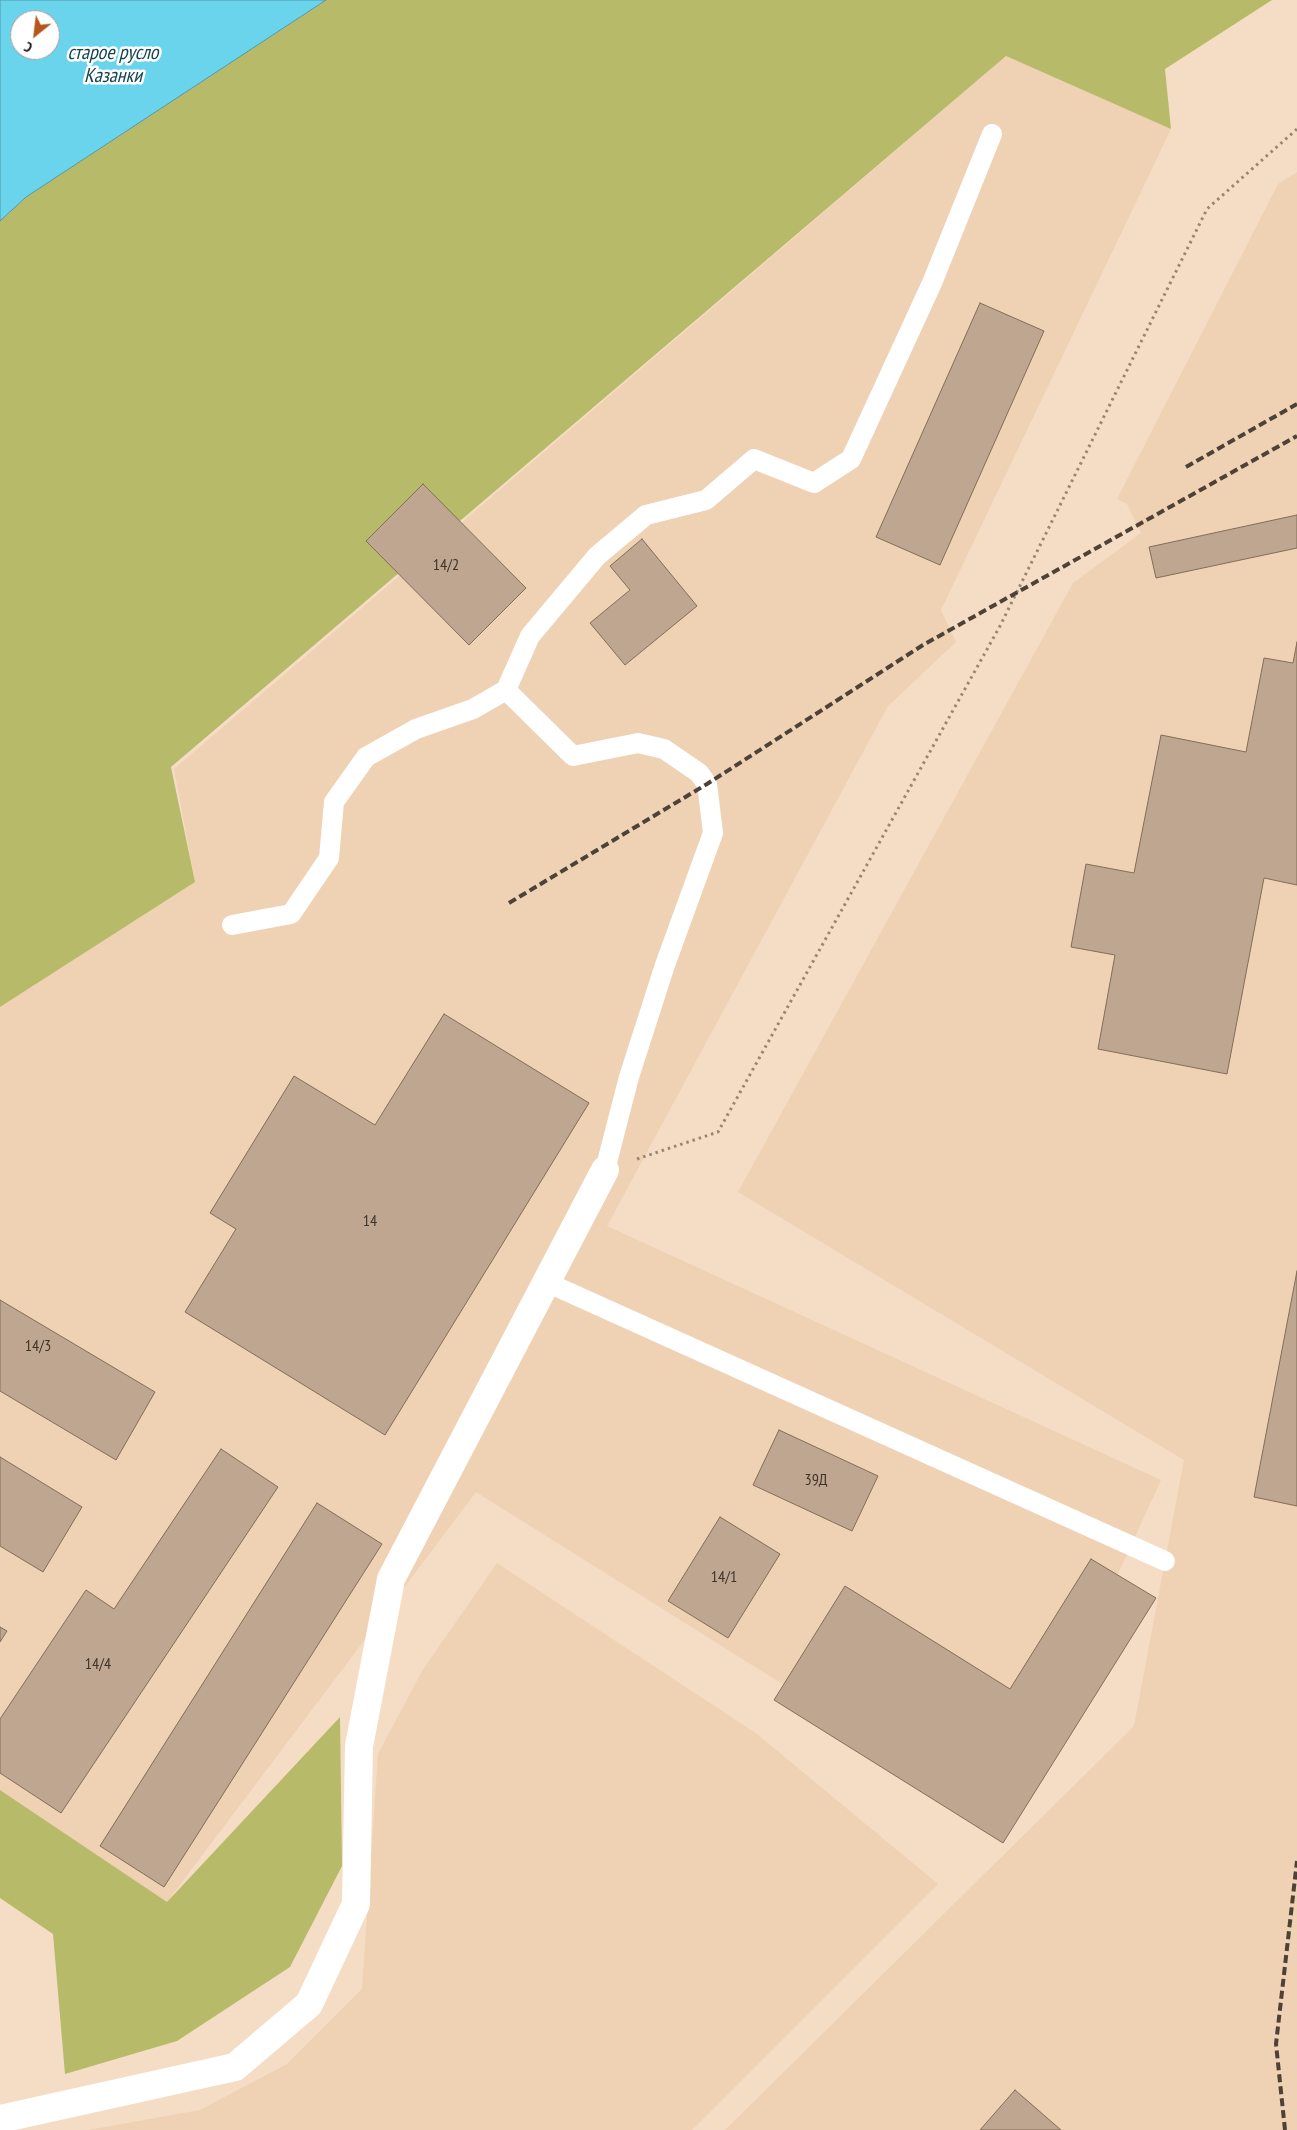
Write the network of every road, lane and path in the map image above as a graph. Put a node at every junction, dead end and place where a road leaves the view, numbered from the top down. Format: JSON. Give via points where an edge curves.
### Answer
{"nodes":[{"id":1,"x":1297,"y":129,"type":"edge"},
{"id":2,"x":992,"y":134,"type":"dead end"},
{"id":3,"x":506,"y":690,"type":"junction"},
{"id":4,"x":232,"y":925,"type":"dead end"},
{"id":5,"x":605,"y":1170,"type":"junction"},
{"id":6,"x":546,"y":1282,"type":"junction"},
{"id":7,"x":1165,"y":1560,"type":"dead end"},
{"id":8,"x":0,"y":2119,"type":"edge"}],
"edges":[{"from":1,"to":5,"type":"path","via":[[1206,208],[1000,626],[718,1132]]},
{"from":2,"to":3,"type":"lane","via":[[932,283],[851,459],[814,482],[754,459],[706,500],[646,515],[597,556],[530,636]]},
{"from":3,"to":4,"type":"lane","via":[[473,709],[416,729],[366,757],[334,802],[329,858],[291,914]]},
{"from":3,"to":5,"type":"lane","via":[[573,756],[638,743],[664,749],[699,773],[707,784],[713,833],[641,1039]]},
{"from":5,"to":6,"type":"street"},
{"from":6,"to":7,"type":"lane"},
{"from":6,"to":8,"type":"street","via":[[390,1579],[358,1746],[356,1904],[310,2004],[234,2067]]}]}
